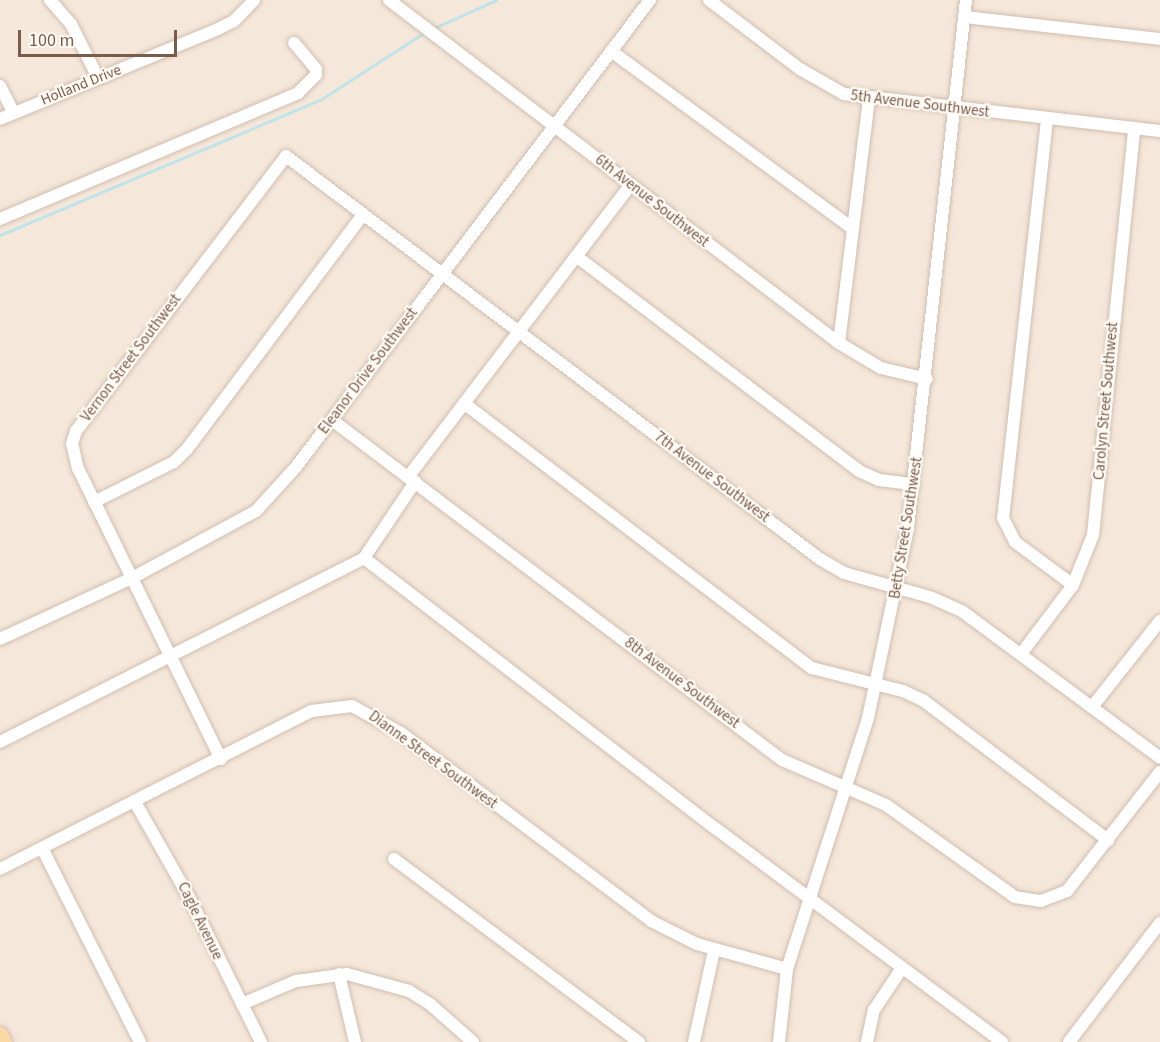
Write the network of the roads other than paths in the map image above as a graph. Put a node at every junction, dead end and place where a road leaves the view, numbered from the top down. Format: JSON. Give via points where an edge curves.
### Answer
{"nodes":[{"id":1,"x":50,"y":0,"type":"edge"},
{"id":2,"x":254,"y":0,"type":"edge"},
{"id":3,"x":389,"y":0,"type":"edge"},
{"id":4,"x":650,"y":0,"type":"edge"},
{"id":5,"x":709,"y":0,"type":"edge"},
{"id":6,"x":966,"y":0,"type":"edge"},
{"id":7,"x":964,"y":17,"type":"junction"},
{"id":8,"x":1160,"y":39,"type":"edge"},
{"id":9,"x":294,"y":43,"type":"dead end"},
{"id":10,"x":611,"y":51,"type":"junction"},
{"id":11,"x":98,"y":78,"type":"junction"},
{"id":12,"x":0,"y":86,"type":"edge"},
{"id":13,"x":869,"y":100,"type":"junction"},
{"id":14,"x":956,"y":109,"type":"junction"},
{"id":15,"x":14,"y":113,"type":"junction"},
{"id":16,"x":0,"y":119,"type":"edge"},
{"id":17,"x":1047,"y":120,"type":"junction"},
{"id":18,"x":555,"y":125,"type":"junction"},
{"id":19,"x":1134,"y":128,"type":"junction"},
{"id":20,"x":1160,"y":131,"type":"edge"},
{"id":21,"x":286,"y":156,"type":"joint"},
{"id":22,"x":631,"y":184,"type":"junction"},
{"id":23,"x":363,"y":215,"type":"junction"},
{"id":24,"x":0,"y":219,"type":"edge"},
{"id":25,"x":853,"y":229,"type":"junction"},
{"id":26,"x":576,"y":256,"type":"junction"},
{"id":27,"x":442,"y":273,"type":"junction"},
{"id":28,"x":519,"y":333,"type":"junction"},
{"id":29,"x":839,"y":343,"type":"junction"},
{"id":30,"x":927,"y":379,"type":"junction"},
{"id":31,"x":465,"y":404,"type":"junction"},
{"id":32,"x":332,"y":420,"type":"junction"},
{"id":33,"x":412,"y":480,"type":"junction"},
{"id":34,"x":914,"y":484,"type":"junction"},
{"id":35,"x":94,"y":502,"type":"junction"},
{"id":36,"x":364,"y":558,"type":"junction"},
{"id":37,"x":132,"y":578,"type":"junction"},
{"id":38,"x":1073,"y":585,"type":"junction"},
{"id":39,"x":897,"y":589,"type":"junction"},
{"id":40,"x":1160,"y":621,"type":"edge"},
{"id":41,"x":0,"y":639,"type":"edge"},
{"id":42,"x":1022,"y":654,"type":"junction"},
{"id":43,"x":172,"y":657,"type":"junction"},
{"id":44,"x":876,"y":685,"type":"junction"},
{"id":45,"x":1092,"y":707,"type":"junction"},
{"id":46,"x":0,"y":742,"type":"edge"},
{"id":47,"x":1160,"y":758,"type":"edge"},
{"id":48,"x":221,"y":759,"type":"junction"},
{"id":49,"x":1160,"y":772,"type":"edge"},
{"id":50,"x":845,"y":788,"type":"junction"},
{"id":51,"x":135,"y":802,"type":"junction"},
{"id":52,"x":1108,"y":840,"type":"junction"},
{"id":53,"x":42,"y":848,"type":"junction"},
{"id":54,"x":394,"y":860,"type":"dead end"},
{"id":55,"x":0,"y":869,"type":"edge"},
{"id":56,"x":807,"y":896,"type":"junction"},
{"id":57,"x":1160,"y":923,"type":"edge"},
{"id":58,"x":714,"y":950,"type":"junction"},
{"id":59,"x":902,"y":968,"type":"junction"},
{"id":60,"x":787,"y":969,"type":"junction"},
{"id":61,"x":339,"y":974,"type":"junction"},
{"id":62,"x":242,"y":1004,"type":"junction"},
{"id":63,"x":0,"y":1034,"type":"edge"},
{"id":64,"x":4,"y":1042,"type":"edge"},
{"id":65,"x":140,"y":1042,"type":"edge"},
{"id":66,"x":261,"y":1042,"type":"edge"},
{"id":67,"x":355,"y":1042,"type":"edge"},
{"id":68,"x":473,"y":1042,"type":"edge"},
{"id":69,"x":639,"y":1042,"type":"edge"},
{"id":70,"x":694,"y":1042,"type":"edge"},
{"id":71,"x":778,"y":1042,"type":"edge"},
{"id":72,"x":867,"y":1042,"type":"edge"},
{"id":73,"x":1002,"y":1042,"type":"edge"},
{"id":74,"x":1069,"y":1042,"type":"edge"}],
"edges":[{"from":1,"to":11,"type":"street","via":[[71,24]]},
{"from":2,"to":11,"type":"street","name":"Holland Drive","via":[[234,21]]},
{"from":3,"to":18,"type":"street","name":"6th Avenue Southwest"},
{"from":4,"to":10,"type":"street","name":"Eleanor Drive Southwest"},
{"from":5,"to":13,"type":"street","name":"5th Avenue Southwest","via":[[821,84]]},
{"from":6,"to":7,"type":"street","name":"Betty Street Southwest"},
{"from":7,"to":8,"type":"street"},
{"from":7,"to":14,"type":"street","name":"Betty Street Southwest"},
{"from":9,"to":24,"type":"street","via":[[316,69],[316,75],[298,93]]},
{"from":10,"to":18,"type":"street","name":"Eleanor Drive Southwest"},
{"from":10,"to":25,"type":"street"},
{"from":11,"to":15,"type":"street","name":"Holland Drive"},
{"from":12,"to":15,"type":"street"},
{"from":13,"to":14,"type":"street","name":"5th Avenue Southwest"},
{"from":13,"to":25,"type":"street"},
{"from":14,"to":17,"type":"street","name":"5th Avenue Southwest"},
{"from":14,"to":30,"type":"street","name":"Betty Street Southwest"},
{"from":15,"to":16,"type":"street","name":"Holland Drive"},
{"from":17,"to":19,"type":"street","name":"5th Avenue Southwest"},
{"from":17,"to":38,"type":"street","via":[[1003,518],[1015,542]]},
{"from":18,"to":22,"type":"street","name":"6th Avenue Southwest"},
{"from":18,"to":27,"type":"street","name":"Eleanor Drive Southwest"},
{"from":19,"to":20,"type":"street","name":"5th Avenue Southwest"},
{"from":19,"to":38,"type":"street","name":"Carolyn Street Southwest","via":[[1094,528]]},
{"from":21,"to":23,"type":"street","name":"7th Avenue Southwest"},
{"from":21,"to":35,"type":"street","name":"Vernon Street Southwest","via":[[76,431],[73,457]]},
{"from":22,"to":26,"type":"street"},
{"from":22,"to":29,"type":"street","name":"6th Avenue Southwest"},
{"from":23,"to":27,"type":"street","name":"7th Avenue Southwest"},
{"from":23,"to":35,"type":"street","via":[[187,449],[174,462]]},
{"from":25,"to":29,"type":"street"},
{"from":26,"to":28,"type":"street"},
{"from":26,"to":34,"type":"street","via":[[859,471],[879,480]]},
{"from":27,"to":28,"type":"street","name":"7th Avenue Southwest"},
{"from":27,"to":32,"type":"street","name":"Eleanor Drive Southwest"},
{"from":28,"to":31,"type":"street"},
{"from":28,"to":39,"type":"street","name":"7th Avenue Southwest","via":[[820,559],[844,573]]},
{"from":29,"to":30,"type":"street","name":"6th Avenue Southwest","via":[[881,368]]},
{"from":30,"to":34,"type":"street","name":"Betty Street Southwest"},
{"from":31,"to":33,"type":"street"},
{"from":31,"to":44,"type":"street","via":[[812,668]]},
{"from":32,"to":33,"type":"street","name":"8th Avenue Southwest"},
{"from":32,"to":37,"type":"street","name":"Eleanor Drive Southwest","via":[[256,511]]},
{"from":33,"to":36,"type":"street"},
{"from":33,"to":50,"type":"street","name":"8th Avenue Southwest","via":[[782,760]]},
{"from":34,"to":39,"type":"street","name":"Betty Street Southwest"},
{"from":35,"to":37,"type":"street","name":"Vernon Street Southwest"},
{"from":36,"to":43,"type":"street"},
{"from":36,"to":56,"type":"street"},
{"from":37,"to":41,"type":"street","name":"Eleanor Drive Southwest"},
{"from":37,"to":43,"type":"street","name":"Vernon Street Southwest"},
{"from":38,"to":42,"type":"street","name":"Carolyn Street Southwest"},
{"from":39,"to":42,"type":"street","name":"7th Avenue Southwest","via":[[930,597],[963,612]]},
{"from":39,"to":44,"type":"street","name":"Betty Street Southwest"},
{"from":40,"to":45,"type":"street"},
{"from":42,"to":45,"type":"street","name":"7th Avenue Southwest"},
{"from":43,"to":46,"type":"street"},
{"from":43,"to":48,"type":"street","name":"Vernon Street Southwest"},
{"from":44,"to":50,"type":"street","name":"Betty Street Southwest"},
{"from":44,"to":52,"type":"street","via":[[924,701]]},
{"from":45,"to":47,"type":"street","name":"7th Avenue Southwest"},
{"from":48,"to":51,"type":"street","name":"Dianne Street Southwest"},
{"from":48,"to":58,"type":"street","name":"Dianne Street Southwest","via":[[312,711],[352,705],[367,711],[642,915],[673,934]]},
{"from":49,"to":52,"type":"street"},
{"from":50,"to":52,"type":"street","name":"8th Avenue Southwest","via":[[898,812],[1015,897],[1028,900],[1054,898],[1077,882]]},
{"from":50,"to":56,"type":"street","name":"Betty Street Southwest"},
{"from":51,"to":53,"type":"street","name":"Dianne Street Southwest"},
{"from":51,"to":62,"type":"street","name":"Cagle Avenue","via":[[189,897]]},
{"from":53,"to":55,"type":"street","name":"Dianne Street Southwest"},
{"from":53,"to":65,"type":"street"},
{"from":54,"to":69,"type":"street"},
{"from":56,"to":59,"type":"street"},
{"from":56,"to":60,"type":"street","name":"Betty Street Southwest"},
{"from":57,"to":74,"type":"street"},
{"from":58,"to":60,"type":"street","name":"Dianne Street Southwest"},
{"from":58,"to":70,"type":"street"},
{"from":59,"to":72,"type":"street","via":[[874,1010]]},
{"from":59,"to":73,"type":"street"},
{"from":60,"to":71,"type":"street","name":"Betty Street Southwest"},
{"from":61,"to":62,"type":"street","via":[[282,985]]},
{"from":61,"to":67,"type":"street"},
{"from":61,"to":68,"type":"street","via":[[373,979],[409,992],[431,1005]]},
{"from":62,"to":66,"type":"street","name":"Cagle Avenue"},
{"from":63,"to":64,"type":"main road"}]}
